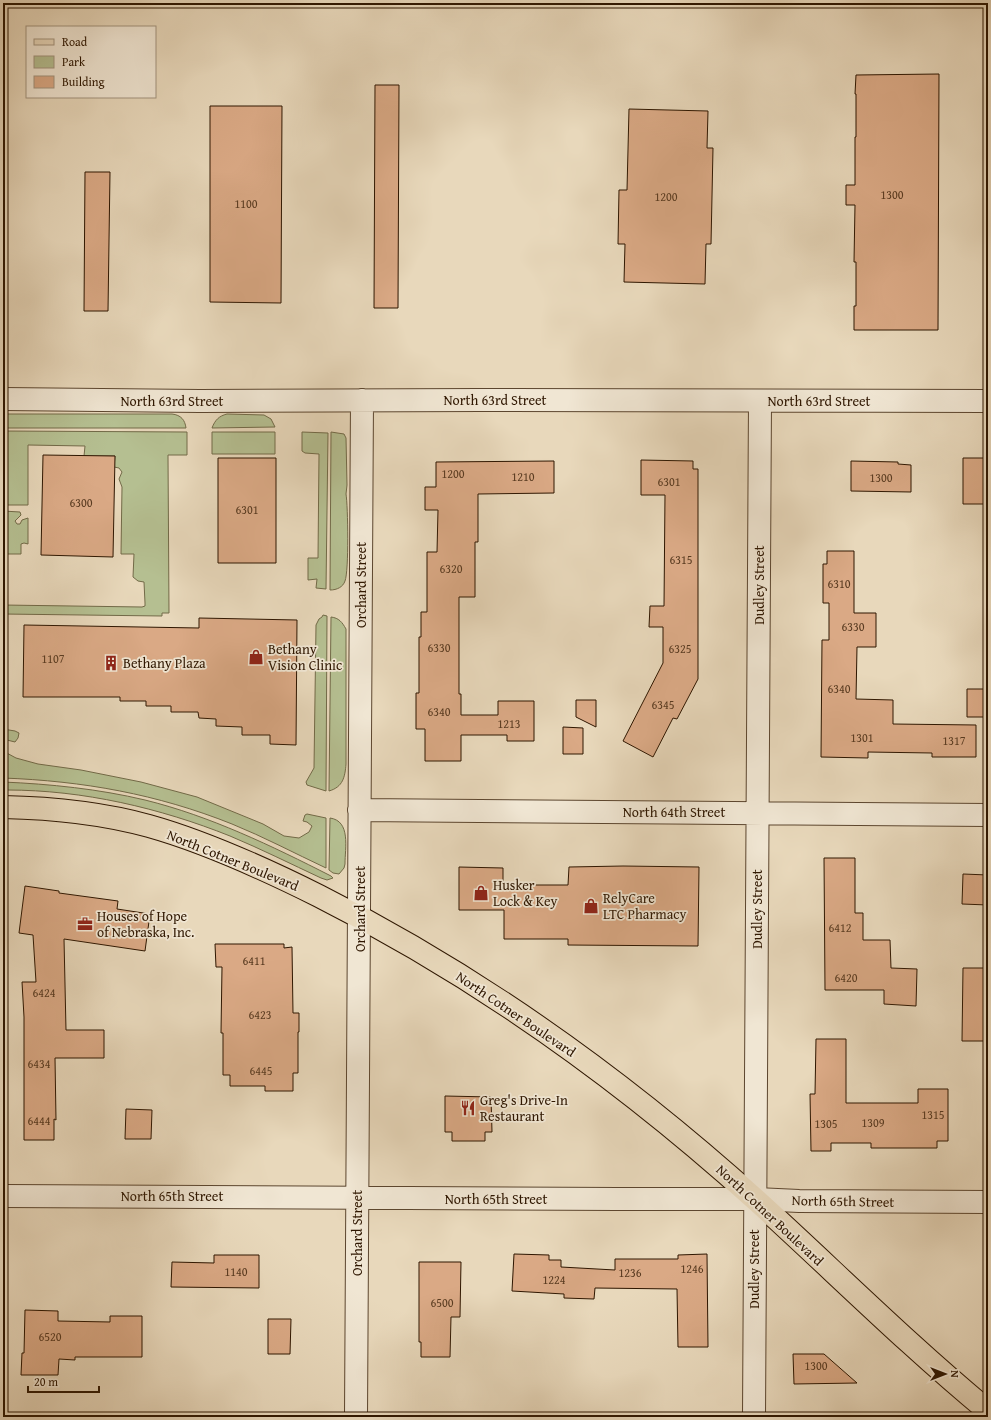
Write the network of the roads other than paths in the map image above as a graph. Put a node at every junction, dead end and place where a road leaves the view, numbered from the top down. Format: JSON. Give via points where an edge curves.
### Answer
{"nodes":[{"id":1,"x":3,"y":399,"type":"edge"},
{"id":2,"x":362,"y":400,"type":"junction"},
{"id":3,"x":760,"y":401,"type":"junction"},
{"id":4,"x":988,"y":401,"type":"edge"},
{"id":5,"x":3,"y":807,"type":"edge"},
{"id":6,"x":359,"y":810,"type":"junction"},
{"id":7,"x":758,"y":813,"type":"junction"},
{"id":8,"x":988,"y":815,"type":"edge"},
{"id":9,"x":360,"y":917,"type":"junction"},
{"id":10,"x":3,"y":1196,"type":"edge"},
{"id":11,"x":357,"y":1198,"type":"junction"},
{"id":12,"x":754,"y":1199,"type":"junction"},
{"id":13,"x":988,"y":1202,"type":"edge"},
{"id":14,"x":946,"y":1376,"type":"junction"},
{"id":15,"x":988,"y":1411,"type":"edge"},
{"id":16,"x":356,"y":1417,"type":"edge"},
{"id":17,"x":754,"y":1417,"type":"edge"},
{"id":18,"x":983,"y":1417,"type":"edge"}],
"edges":[{"from":1,"to":2,"type":"street","name":"North 63rd Street"},
{"from":2,"to":3,"type":"street","name":"North 63rd Street"},
{"from":2,"to":6,"type":"street","name":"Orchard Street"},
{"from":3,"to":4,"type":"street","name":"North 63rd Street"},
{"from":3,"to":7,"type":"street","name":"Dudley Street"},
{"from":5,"to":9,"type":"main road","name":"North Cotner Boulevard","via":[[74,812],[115,818],[154,828],[238,859]]},
{"from":6,"to":7,"type":"street","name":"North 64th Street"},
{"from":6,"to":9,"type":"street","name":"Orchard Street"},
{"from":7,"to":8,"type":"street","name":"North 64th Street"},
{"from":7,"to":12,"type":"street","name":"Dudley Street"},
{"from":9,"to":11,"type":"street","name":"Orchard Street"},
{"from":9,"to":12,"type":"main road","name":"North Cotner Boulevard","via":[[471,982],[552,1036],[654,1113]]},
{"from":10,"to":11,"type":"street","name":"North 65th Street"},
{"from":11,"to":12,"type":"street","name":"North 65th Street"},
{"from":11,"to":16,"type":"street","name":"Orchard Street"},
{"from":12,"to":13,"type":"street","name":"North 65th Street"},
{"from":12,"to":14,"type":"main road","name":"North Cotner Boulevard"},
{"from":12,"to":17,"type":"street","name":"Dudley Street"},
{"from":14,"to":15,"type":"main road","name":"North Cotner Boulevard"},
{"from":14,"to":18,"type":"main road","name":"North Cotner Boulevard"}]}
